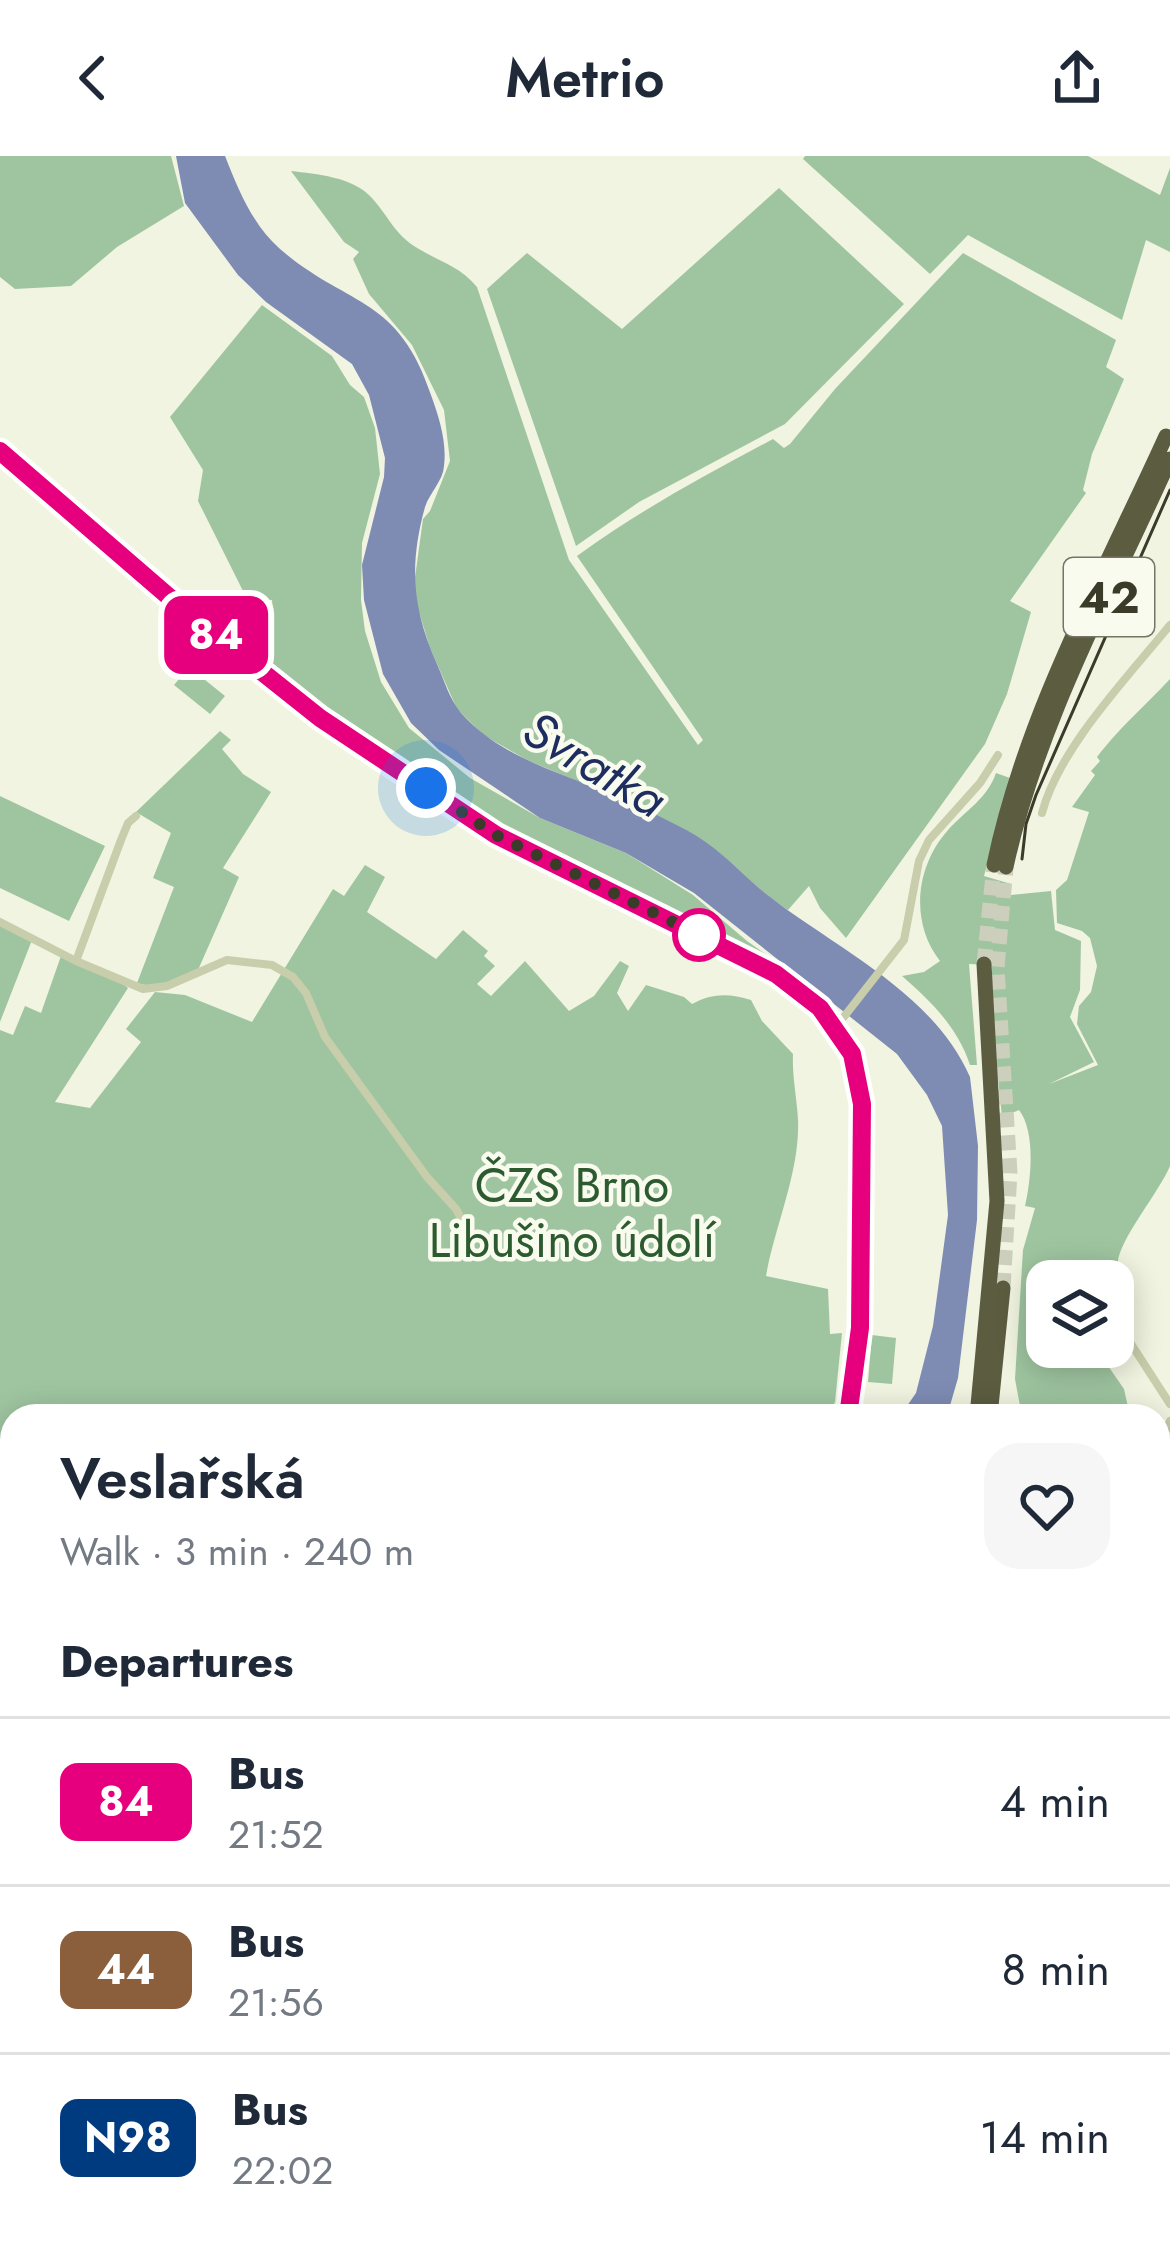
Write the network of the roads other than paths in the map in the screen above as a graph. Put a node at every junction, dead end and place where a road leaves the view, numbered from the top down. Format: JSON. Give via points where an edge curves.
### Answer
{"nodes":[{"id":1,"x":1168,"y":430,"type":"edge"},
{"id":2,"x":0,"y":451,"type":"edge"},
{"id":3,"x":1170,"y":459,"type":"edge"},
{"id":4,"x":1170,"y":625,"type":"edge"},
{"id":5,"x":998,"y":755,"type":"dead end"},
{"id":6,"x":1042,"y":813,"type":"dead end"},
{"id":7,"x":136,"y":816,"type":"dead end"},
{"id":8,"x":0,"y":922,"type":"edge"},
{"id":9,"x":76,"y":961,"type":"junction"},
{"id":10,"x":984,"y":964,"type":"tunnel mouth"},
{"id":11,"x":841,"y":1022,"type":"junction"},
{"id":12,"x":470,"y":1235,"type":"dead end"},
{"id":13,"x":1003,"y":1288,"type":"tunnel mouth"},
{"id":14,"x":1134,"y":1348,"type":"edge"},
{"id":15,"x":850,"y":1404,"type":"edge"},
{"id":16,"x":978,"y":1404,"type":"edge"},
{"id":17,"x":991,"y":1404,"type":"edge"},
{"id":18,"x":1170,"y":1404,"type":"edge"}],
"edges":[{"from":1,"to":3,"type":"highway","number":"42","via":[[1030,742],[1004,820],[1000,866],[1048,735]]},
{"from":2,"to":11,"type":"street","via":[[320,718],[496,835],[776,974]]},
{"from":4,"to":6,"type":"street","via":[[1074,748]]},
{"from":5,"to":11,"type":"street","via":[[929,840],[908,931]]},
{"from":7,"to":9,"type":"street"},
{"from":8,"to":9,"type":"street"},
{"from":9,"to":12,"type":"street","via":[[143,989],[227,960],[272,965],[293,977],[325,1036]]},
{"from":10,"to":16,"type":"highway","via":[[997,1173]]},
{"from":11,"to":15,"type":"street","via":[[862,1104],[860,1328]]},
{"from":13,"to":17,"type":"highway"},
{"from":14,"to":18,"type":"street"}]}
